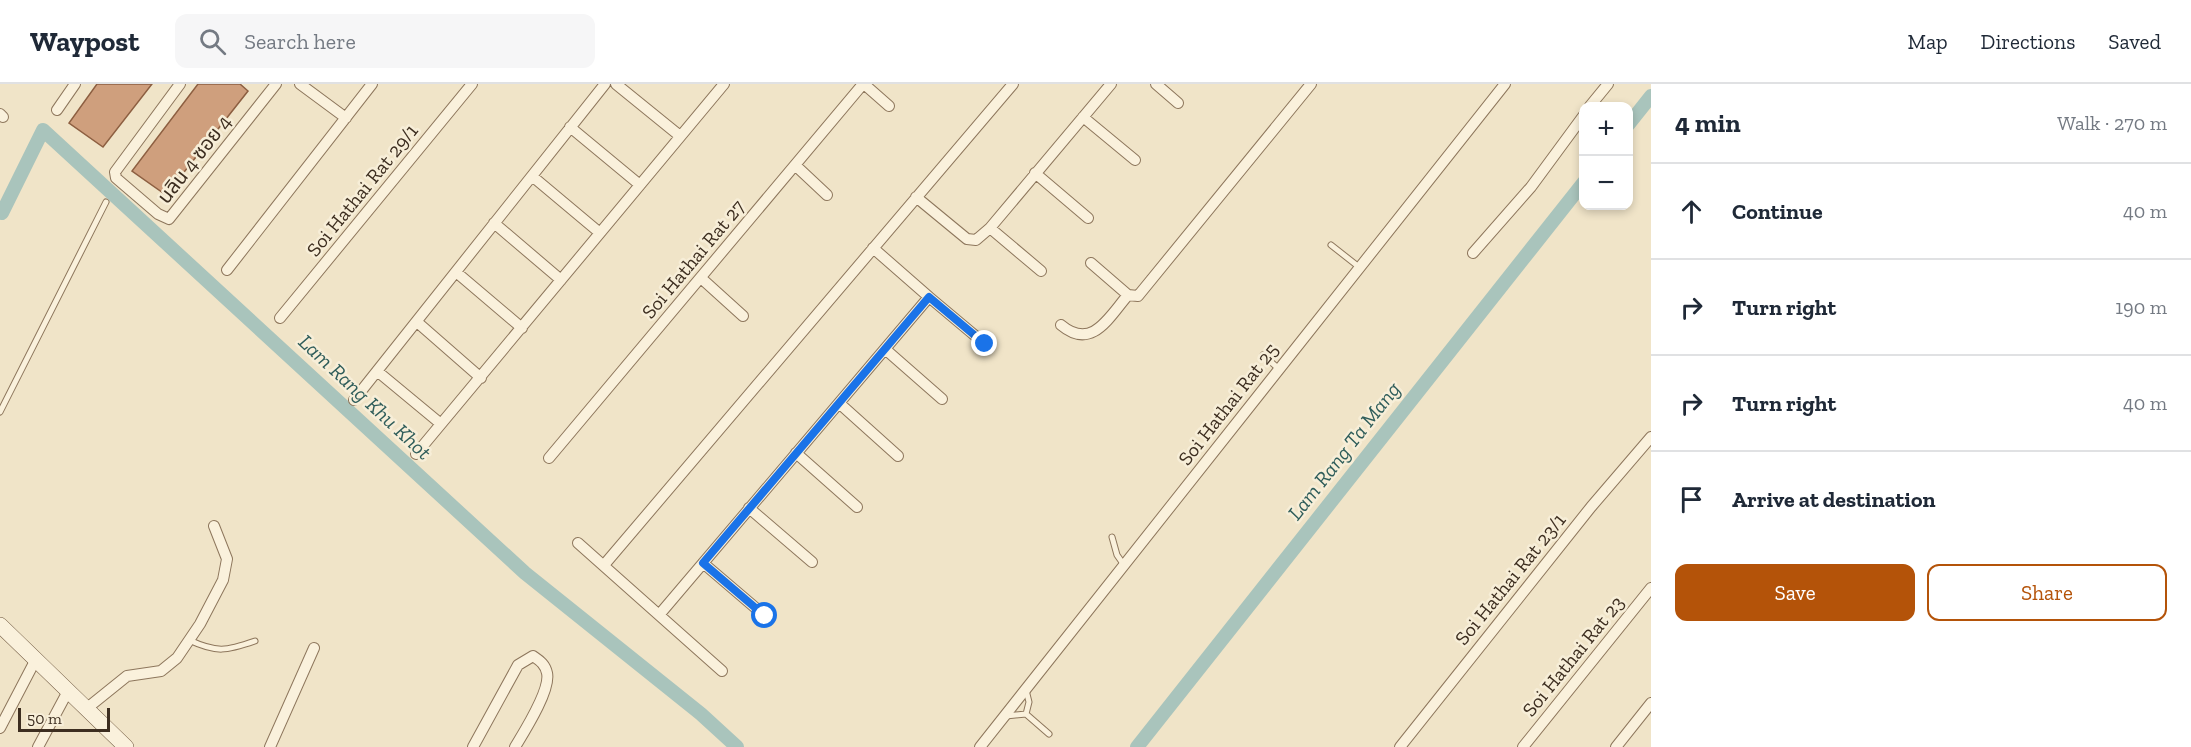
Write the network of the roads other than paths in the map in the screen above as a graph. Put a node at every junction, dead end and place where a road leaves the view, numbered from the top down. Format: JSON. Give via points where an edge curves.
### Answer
{"nodes":[{"id":1,"x":75,"y":84,"type":"edge"},
{"id":2,"x":180,"y":84,"type":"edge"},
{"id":3,"x":276,"y":84,"type":"edge"},
{"id":4,"x":300,"y":84,"type":"edge"},
{"id":5,"x":372,"y":84,"type":"edge"},
{"id":6,"x":472,"y":84,"type":"edge"},
{"id":7,"x":605,"y":84,"type":"edge"},
{"id":8,"x":616,"y":84,"type":"edge"},
{"id":9,"x":864,"y":84,"type":"edge"},
{"id":10,"x":1012,"y":84,"type":"edge"},
{"id":11,"x":1111,"y":84,"type":"edge"},
{"id":12,"x":1156,"y":84,"type":"edge"},
{"id":13,"x":1311,"y":84,"type":"edge"},
{"id":14,"x":1505,"y":84,"type":"edge"},
{"id":15,"x":1608,"y":84,"type":"edge"},
{"id":16,"x":720,"y":86,"type":"edge"},
{"id":17,"x":1593,"y":102,"type":"edge"},
{"id":18,"x":1178,"y":103,"type":"dead end"},
{"id":19,"x":890,"y":106,"type":"dead end"},
{"id":20,"x":57,"y":110,"type":"dead end"},
{"id":21,"x":1083,"y":117,"type":"junction"},
{"id":22,"x":346,"y":118,"type":"junction"},
{"id":23,"x":1579,"y":122,"type":"edge"},
{"id":24,"x":570,"y":127,"type":"junction"},
{"id":25,"x":680,"y":136,"type":"junction"},
{"id":26,"x":1135,"y":160,"type":"dead end"},
{"id":27,"x":795,"y":165,"type":"junction"},
{"id":28,"x":1035,"y":173,"type":"junction"},
{"id":29,"x":532,"y":176,"type":"junction"},
{"id":30,"x":639,"y":185,"type":"junction"},
{"id":31,"x":827,"y":195,"type":"dead end"},
{"id":32,"x":916,"y":197,"type":"junction"},
{"id":33,"x":106,"y":202,"type":"dead end"},
{"id":34,"x":1088,"y":218,"type":"dead end"},
{"id":35,"x":494,"y":223,"type":"junction"},
{"id":36,"x":990,"y":228,"type":"junction"},
{"id":37,"x":600,"y":233,"type":"junction"},
{"id":38,"x":1331,"y":244,"type":"dead end"},
{"id":39,"x":873,"y":249,"type":"junction"},
{"id":40,"x":1473,"y":254,"type":"dead end"},
{"id":41,"x":1091,"y":263,"type":"dead end"},
{"id":42,"x":1359,"y":267,"type":"junction"},
{"id":43,"x":227,"y":270,"type":"dead end"},
{"id":44,"x":1041,"y":271,"type":"dead end"},
{"id":45,"x":456,"y":272,"type":"junction"},
{"id":46,"x":701,"y":278,"type":"junction"},
{"id":47,"x":561,"y":280,"type":"junction"},
{"id":48,"x":1128,"y":295,"type":"junction"},
{"id":49,"x":929,"y":297,"type":"junction"},
{"id":50,"x":743,"y":316,"type":"dead end"},
{"id":51,"x":280,"y":318,"type":"dead end"},
{"id":52,"x":417,"y":322,"type":"junction"},
{"id":53,"x":1061,"y":325,"type":"dead end"},
{"id":54,"x":522,"y":328,"type":"junction"},
{"id":55,"x":985,"y":344,"type":"dead end"},
{"id":56,"x":885,"y":350,"type":"junction"},
{"id":57,"x":1263,"y":355,"type":"dead end"},
{"id":58,"x":1279,"y":369,"type":"junction"},
{"id":59,"x":377,"y":371,"type":"junction"},
{"id":60,"x":481,"y":378,"type":"junction"},
{"id":61,"x":942,"y":399,"type":"dead end"},
{"id":62,"x":354,"y":400,"type":"dead end"},
{"id":63,"x":839,"y":403,"type":"junction"},
{"id":64,"x":0,"y":412,"type":"edge"},
{"id":65,"x":441,"y":424,"type":"junction"},
{"id":66,"x":1651,"y":437,"type":"edge"},
{"id":67,"x":796,"y":453,"type":"junction"},
{"id":68,"x":416,"y":454,"type":"dead end"},
{"id":69,"x":898,"y":456,"type":"dead end"},
{"id":70,"x":549,"y":458,"type":"dead end"},
{"id":71,"x":857,"y":507,"type":"dead end"},
{"id":72,"x":749,"y":508,"type":"junction"},
{"id":73,"x":214,"y":526,"type":"dead end"},
{"id":74,"x":1112,"y":537,"type":"dead end"},
{"id":75,"x":578,"y":543,"type":"dead end"},
{"id":76,"x":812,"y":562,"type":"dead end"},
{"id":77,"x":703,"y":563,"type":"junction"},
{"id":78,"x":604,"y":565,"type":"junction"},
{"id":79,"x":1124,"y":565,"type":"junction"},
{"id":80,"x":1651,"y":588,"type":"edge"},
{"id":81,"x":659,"y":615,"type":"junction"},
{"id":82,"x":765,"y":616,"type":"dead end"},
{"id":83,"x":0,"y":625,"type":"edge"},
{"id":84,"x":189,"y":640,"type":"junction"},
{"id":85,"x":255,"y":641,"type":"dead end"},
{"id":86,"x":314,"y":648,"type":"dead end"},
{"id":87,"x":36,"y":659,"type":"junction"},
{"id":88,"x":723,"y":671,"type":"dead end"},
{"id":89,"x":1026,"y":689,"type":"junction"},
{"id":90,"x":68,"y":691,"type":"junction"},
{"id":91,"x":1651,"y":703,"type":"edge"},
{"id":92,"x":86,"y":709,"type":"junction"},
{"id":93,"x":1026,"y":714,"type":"junction"},
{"id":94,"x":1004,"y":716,"type":"junction"},
{"id":95,"x":0,"y":728,"type":"edge"},
{"id":96,"x":1049,"y":734,"type":"dead end"},
{"id":97,"x":38,"y":747,"type":"edge"},
{"id":98,"x":126,"y":747,"type":"edge"},
{"id":99,"x":270,"y":747,"type":"edge"},
{"id":100,"x":473,"y":747,"type":"edge"},
{"id":101,"x":515,"y":747,"type":"edge"},
{"id":102,"x":980,"y":747,"type":"edge"},
{"id":103,"x":1400,"y":747,"type":"edge"},
{"id":104,"x":1523,"y":747,"type":"edge"},
{"id":105,"x":1616,"y":747,"type":"edge"}],
"edges":[{"from":1,"to":20,"type":"street"},
{"from":2,"to":3,"type":"street","name":"นลิน 4 ซอย 4","via":[[115,172],[116,178],[169,219]]},
{"from":4,"to":22,"type":"street"},
{"from":5,"to":22,"type":"street"},
{"from":6,"to":51,"type":"street","name":"Soi Hathai Rat 29/1"},
{"from":7,"to":24,"type":"street"},
{"from":8,"to":25,"type":"street"},
{"from":9,"to":19,"type":"street"},
{"from":9,"to":27,"type":"street","name":"Soi Hathai Rat 27"},
{"from":10,"to":32,"type":"street"},
{"from":11,"to":21,"type":"street"},
{"from":12,"to":18,"type":"street"},
{"from":13,"to":48,"type":"street","via":[[1138,296]]},
{"from":14,"to":42,"type":"street","name":"Soi Hathai Rat 25"},
{"from":15,"to":17,"type":"street"},
{"from":16,"to":25,"type":"street"},
{"from":21,"to":26,"type":"street"},
{"from":21,"to":28,"type":"street"},
{"from":22,"to":43,"type":"street"},
{"from":23,"to":40,"type":"street","via":[[1531,187]]},
{"from":24,"to":29,"type":"street"},
{"from":24,"to":30,"type":"street"},
{"from":25,"to":30,"type":"street"},
{"from":27,"to":31,"type":"street"},
{"from":27,"to":46,"type":"street","name":"Soi Hathai Rat 27"},
{"from":28,"to":34,"type":"street"},
{"from":28,"to":36,"type":"street"},
{"from":29,"to":35,"type":"street"},
{"from":29,"to":37,"type":"street"},
{"from":30,"to":37,"type":"street"},
{"from":32,"to":36,"type":"street","via":[[967,239],[976,240]]},
{"from":32,"to":39,"type":"street"},
{"from":33,"to":64,"type":"lane"},
{"from":35,"to":45,"type":"street"},
{"from":35,"to":47,"type":"street"},
{"from":36,"to":44,"type":"street"},
{"from":37,"to":47,"type":"street"},
{"from":38,"to":42,"type":"lane"},
{"from":39,"to":49,"type":"street"},
{"from":39,"to":78,"type":"street"},
{"from":41,"to":48,"type":"street"},
{"from":42,"to":58,"type":"street","name":"Soi Hathai Rat 25"},
{"from":45,"to":52,"type":"street"},
{"from":45,"to":54,"type":"street"},
{"from":46,"to":50,"type":"street"},
{"from":46,"to":70,"type":"street","name":"Soi Hathai Rat 27"},
{"from":47,"to":54,"type":"street"},
{"from":48,"to":53,"type":"street","via":[[1096,332],[1085,336]]},
{"from":49,"to":55,"type":"street"},
{"from":49,"to":56,"type":"street"},
{"from":52,"to":59,"type":"street"},
{"from":52,"to":60,"type":"street"},
{"from":54,"to":60,"type":"street"},
{"from":56,"to":61,"type":"street"},
{"from":56,"to":63,"type":"street"},
{"from":57,"to":58,"type":"lane"},
{"from":58,"to":79,"type":"street","name":"Soi Hathai Rat 25"},
{"from":59,"to":62,"type":"street"},
{"from":59,"to":65,"type":"street"},
{"from":60,"to":65,"type":"street"},
{"from":63,"to":67,"type":"street"},
{"from":63,"to":69,"type":"street"},
{"from":65,"to":68,"type":"street"},
{"from":66,"to":103,"type":"street","name":"Soi Hathai Rat 23/1"},
{"from":67,"to":71,"type":"street"},
{"from":67,"to":72,"type":"street"},
{"from":72,"to":76,"type":"street"},
{"from":72,"to":77,"type":"street"},
{"from":73,"to":84,"type":"street","via":[[227,559],[223,580]]},
{"from":74,"to":79,"type":"lane"},
{"from":75,"to":78,"type":"street"},
{"from":77,"to":81,"type":"street"},
{"from":77,"to":82,"type":"street"},
{"from":78,"to":81,"type":"street"},
{"from":79,"to":89,"type":"street","name":"Soi Hathai Rat 25"},
{"from":80,"to":104,"type":"street","name":"Soi Hathai Rat 23"},
{"from":81,"to":88,"type":"street"},
{"from":83,"to":87,"type":"street"},
{"from":84,"to":85,"type":"lane","via":[[209,650],[228,650]]},
{"from":84,"to":92,"type":"street","via":[[177,658],[161,671],[128,676]]},
{"from":86,"to":99,"type":"street"},
{"from":87,"to":90,"type":"street"},
{"from":87,"to":95,"type":"street"},
{"from":89,"to":93,"type":"lane"},
{"from":89,"to":94,"type":"street","name":"Soi Hathai Rat 25"},
{"from":90,"to":92,"type":"street"},
{"from":90,"to":97,"type":"street"},
{"from":91,"to":105,"type":"street"},
{"from":92,"to":98,"type":"street"},
{"from":93,"to":94,"type":"lane"},
{"from":93,"to":96,"type":"lane"},
{"from":94,"to":102,"type":"street","name":"Soi Hathai Rat 25"},
{"from":100,"to":101,"type":"street","via":[[518,664],[532,656],[543,663],[548,675],[545,690]]}]}
